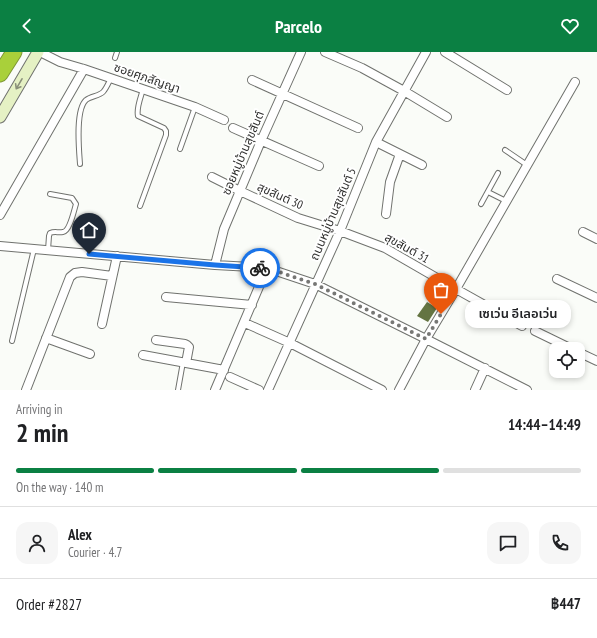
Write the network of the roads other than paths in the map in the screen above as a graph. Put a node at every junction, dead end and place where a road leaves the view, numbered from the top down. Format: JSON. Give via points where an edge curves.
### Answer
{"nodes":[{"id":1,"x":14,"y":52,"type":"edge"},
{"id":2,"x":39,"y":52,"type":"edge"},
{"id":3,"x":116,"y":52,"type":"edge"},
{"id":4,"x":301,"y":52,"type":"edge"},
{"id":5,"x":325,"y":52,"type":"edge"},
{"id":6,"x":426,"y":52,"type":"edge"},
{"id":7,"x":445,"y":52,"type":"edge"},
{"id":8,"x":115,"y":58,"type":"dead end"},
{"id":9,"x":84,"y":69,"type":"junction"},
{"id":10,"x":0,"y":74,"type":"edge"},
{"id":11,"x":111,"y":78,"type":"junction"},
{"id":12,"x":252,"y":80,"type":"dead end"},
{"id":13,"x":575,"y":82,"type":"dead end"},
{"id":14,"x":143,"y":89,"type":"junction"},
{"id":15,"x":507,"y":90,"type":"dead end"},
{"id":16,"x":404,"y":91,"type":"junction"},
{"id":17,"x":282,"y":93,"type":"junction"},
{"id":18,"x":195,"y":107,"type":"junction"},
{"id":19,"x":0,"y":117,"type":"edge"},
{"id":20,"x":447,"y":118,"type":"dead end"},
{"id":21,"x":224,"y":120,"type":"dead end"},
{"id":22,"x":233,"y":128,"type":"dead end"},
{"id":23,"x":358,"y":128,"type":"dead end"},
{"id":24,"x":261,"y":141,"type":"junction"},
{"id":25,"x":376,"y":142,"type":"junction"},
{"id":26,"x":180,"y":149,"type":"dead end"},
{"id":27,"x":505,"y":150,"type":"dead end"},
{"id":28,"x":400,"y":154,"type":"junction"},
{"id":29,"x":80,"y":164,"type":"dead end"},
{"id":30,"x":422,"y":165,"type":"dead end"},
{"id":31,"x":527,"y":165,"type":"junction"},
{"id":32,"x":319,"y":166,"type":"dead end"},
{"id":33,"x":498,"y":173,"type":"dead end"},
{"id":34,"x":212,"y":177,"type":"dead end"},
{"id":35,"x":240,"y":191,"type":"junction"},
{"id":36,"x":488,"y":192,"type":"junction"},
{"id":37,"x":50,"y":194,"type":"dead end"},
{"id":38,"x":4,"y":200,"type":"edge"},
{"id":39,"x":506,"y":202,"type":"junction"},
{"id":40,"x":481,"y":204,"type":"dead end"},
{"id":41,"x":140,"y":206,"type":"dead end"},
{"id":42,"x":386,"y":214,"type":"dead end"},
{"id":43,"x":0,"y":215,"type":"edge"},
{"id":44,"x":340,"y":231,"type":"junction"},
{"id":45,"x":583,"y":232,"type":"dead end"},
{"id":46,"x":597,"y":239,"type":"edge"},
{"id":47,"x":0,"y":246,"type":"edge"},
{"id":48,"x":34,"y":249,"type":"junction"},
{"id":49,"x":48,"y":250,"type":"junction"},
{"id":50,"x":117,"y":256,"type":"junction"},
{"id":51,"x":215,"y":265,"type":"junction"},
{"id":52,"x":267,"y":268,"type":"junction"},
{"id":53,"x":112,"y":276,"type":"junction"},
{"id":54,"x":557,"y":279,"type":"dead end"},
{"id":55,"x":315,"y":284,"type":"junction"},
{"id":56,"x":456,"y":289,"type":"junction"},
{"id":57,"x":166,"y":298,"type":"dead end"},
{"id":58,"x":597,"y":298,"type":"edge"},
{"id":59,"x":252,"y":306,"type":"junction"},
{"id":60,"x":244,"y":323,"type":"junction"},
{"id":61,"x":102,"y":324,"type":"dead end"},
{"id":62,"x":522,"y":326,"type":"dead end"},
{"id":63,"x":535,"y":331,"type":"dead end"},
{"id":64,"x":46,"y":338,"type":"junction"},
{"id":65,"x":426,"y":339,"type":"junction"},
{"id":66,"x":156,"y":340,"type":"dead end"},
{"id":67,"x":12,"y":341,"type":"dead end"},
{"id":68,"x":558,"y":342,"type":"edge"},
{"id":69,"x":290,"y":343,"type":"junction"},
{"id":70,"x":90,"y":354,"type":"dead end"},
{"id":71,"x":143,"y":355,"type":"dead end"},
{"id":72,"x":585,"y":355,"type":"edge"},
{"id":73,"x":597,"y":361,"type":"edge"},
{"id":74,"x":185,"y":363,"type":"junction"},
{"id":75,"x":485,"y":368,"type":"junction"},
{"id":76,"x":224,"y":370,"type":"junction"},
{"id":77,"x":230,"y":377,"type":"dead end"},
{"id":78,"x":514,"y":387,"type":"edge"},
{"id":79,"x":26,"y":390,"type":"edge"},
{"id":80,"x":178,"y":390,"type":"edge"},
{"id":81,"x":215,"y":390,"type":"edge"},
{"id":82,"x":259,"y":390,"type":"edge"},
{"id":83,"x":268,"y":390,"type":"edge"},
{"id":84,"x":382,"y":390,"type":"edge"},
{"id":85,"x":399,"y":390,"type":"edge"},
{"id":86,"x":475,"y":390,"type":"edge"},
{"id":87,"x":527,"y":390,"type":"edge"}],
"edges":[{"from":1,"to":10,"type":"highway"},
{"from":2,"to":9,"type":"street","name":"ซอยศุภสัญญา"},
{"from":2,"to":19,"type":"main road","one_way":true},
{"from":3,"to":8,"type":"lane"},
{"from":4,"to":17,"type":"street","name":"ซอยหมู่บ้านสุขสันต์"},
{"from":5,"to":16,"type":"street","via":[[362,68]]},
{"from":6,"to":16,"type":"street","name":"ถนนหมู่บ้านสุขสันต์ 5"},
{"from":7,"to":15,"type":"street"},
{"from":9,"to":11,"type":"street","name":"ซอยศุภสัญญา"},
{"from":9,"to":38,"type":"street"},
{"from":11,"to":14,"type":"street","name":"ซอยศุภสัญญา"},
{"from":11,"to":29,"type":"lane","via":[[103,92],[85,101],[80,111]]},
{"from":12,"to":17,"type":"street"},
{"from":13,"to":31,"type":"street"},
{"from":14,"to":18,"type":"street","name":"ซอยศุภสัญญา"},
{"from":14,"to":41,"type":"lane","via":[[137,110],[138,116],[164,128],[166,135]]},
{"from":16,"to":20,"type":"street"},
{"from":16,"to":25,"type":"street","name":"ถนนหมู่บ้านสุขสันต์ 5"},
{"from":17,"to":23,"type":"street"},
{"from":17,"to":24,"type":"street","name":"ซอยหมู่บ้านสุขสันต์"},
{"from":18,"to":21,"type":"street","name":"ซอยศุภสัญญา"},
{"from":18,"to":26,"type":"lane"},
{"from":22,"to":24,"type":"street"},
{"from":24,"to":32,"type":"street"},
{"from":24,"to":35,"type":"street","name":"ซอยหมู่บ้านสุขสันต์"},
{"from":25,"to":28,"type":"street"},
{"from":25,"to":44,"type":"street","name":"ถนนหมู่บ้านสุขสันต์ 5"},
{"from":27,"to":31,"type":"lane"},
{"from":28,"to":30,"type":"street"},
{"from":28,"to":42,"type":"street","via":[[390,182]]},
{"from":31,"to":39,"type":"street"},
{"from":33,"to":36,"type":"lane"},
{"from":34,"to":35,"type":"street","name":"สุขสันต์ 30"},
{"from":35,"to":44,"type":"street","name":"สุขสันต์ 30","via":[[298,218]]},
{"from":35,"to":51,"type":"street","name":"ซอยหมู่บ้านสุขสันต์","via":[[224,229]]},
{"from":36,"to":39,"type":"lane"},
{"from":36,"to":40,"type":"lane"},
{"from":37,"to":49,"type":"lane","via":[[72,198],[76,204],[66,230],[50,233]]},
{"from":38,"to":43,"type":"street"},
{"from":39,"to":56,"type":"street"},
{"from":44,"to":55,"type":"street","name":"ถนนหมู่บ้านสุขสันต์ 5"},
{"from":44,"to":56,"type":"street","name":"สุขสันต์ 31","via":[[385,248]]},
{"from":45,"to":46,"type":"street"},
{"from":47,"to":48,"type":"street"},
{"from":48,"to":49,"type":"street"},
{"from":48,"to":67,"type":"lane"},
{"from":49,"to":50,"type":"street"},
{"from":50,"to":51,"type":"street"},
{"from":50,"to":53,"type":"street"},
{"from":51,"to":52,"type":"street"},
{"from":52,"to":55,"type":"street"},
{"from":52,"to":59,"type":"street"},
{"from":53,"to":61,"type":"street"},
{"from":53,"to":64,"type":"street","via":[[82,272],[70,277]]},
{"from":54,"to":58,"type":"street"},
{"from":55,"to":65,"type":"street"},
{"from":55,"to":69,"type":"street","name":"ถนนหมู่บ้านสุขสันต์ 5"},
{"from":56,"to":62,"type":"street","name":"สุขสันต์ 31"},
{"from":56,"to":65,"type":"street"},
{"from":57,"to":59,"type":"street"},
{"from":59,"to":60,"type":"street"},
{"from":60,"to":69,"type":"street"},
{"from":60,"to":76,"type":"street"},
{"from":63,"to":68,"type":"street"},
{"from":64,"to":70,"type":"street"},
{"from":64,"to":79,"type":"street"},
{"from":65,"to":75,"type":"street"},
{"from":65,"to":85,"type":"street"},
{"from":66,"to":74,"type":"street","via":[[187,345],[189,347]]},
{"from":69,"to":83,"type":"street","name":"ถนนหมู่บ้านสุขสันต์ 5"},
{"from":69,"to":84,"type":"street"},
{"from":71,"to":74,"type":"street"},
{"from":72,"to":73,"type":"street"},
{"from":74,"to":76,"type":"street"},
{"from":74,"to":80,"type":"lane"},
{"from":75,"to":78,"type":"street"},
{"from":75,"to":86,"type":"street"},
{"from":76,"to":81,"type":"street"},
{"from":77,"to":82,"type":"street"},
{"from":78,"to":87,"type":"street"}]}
